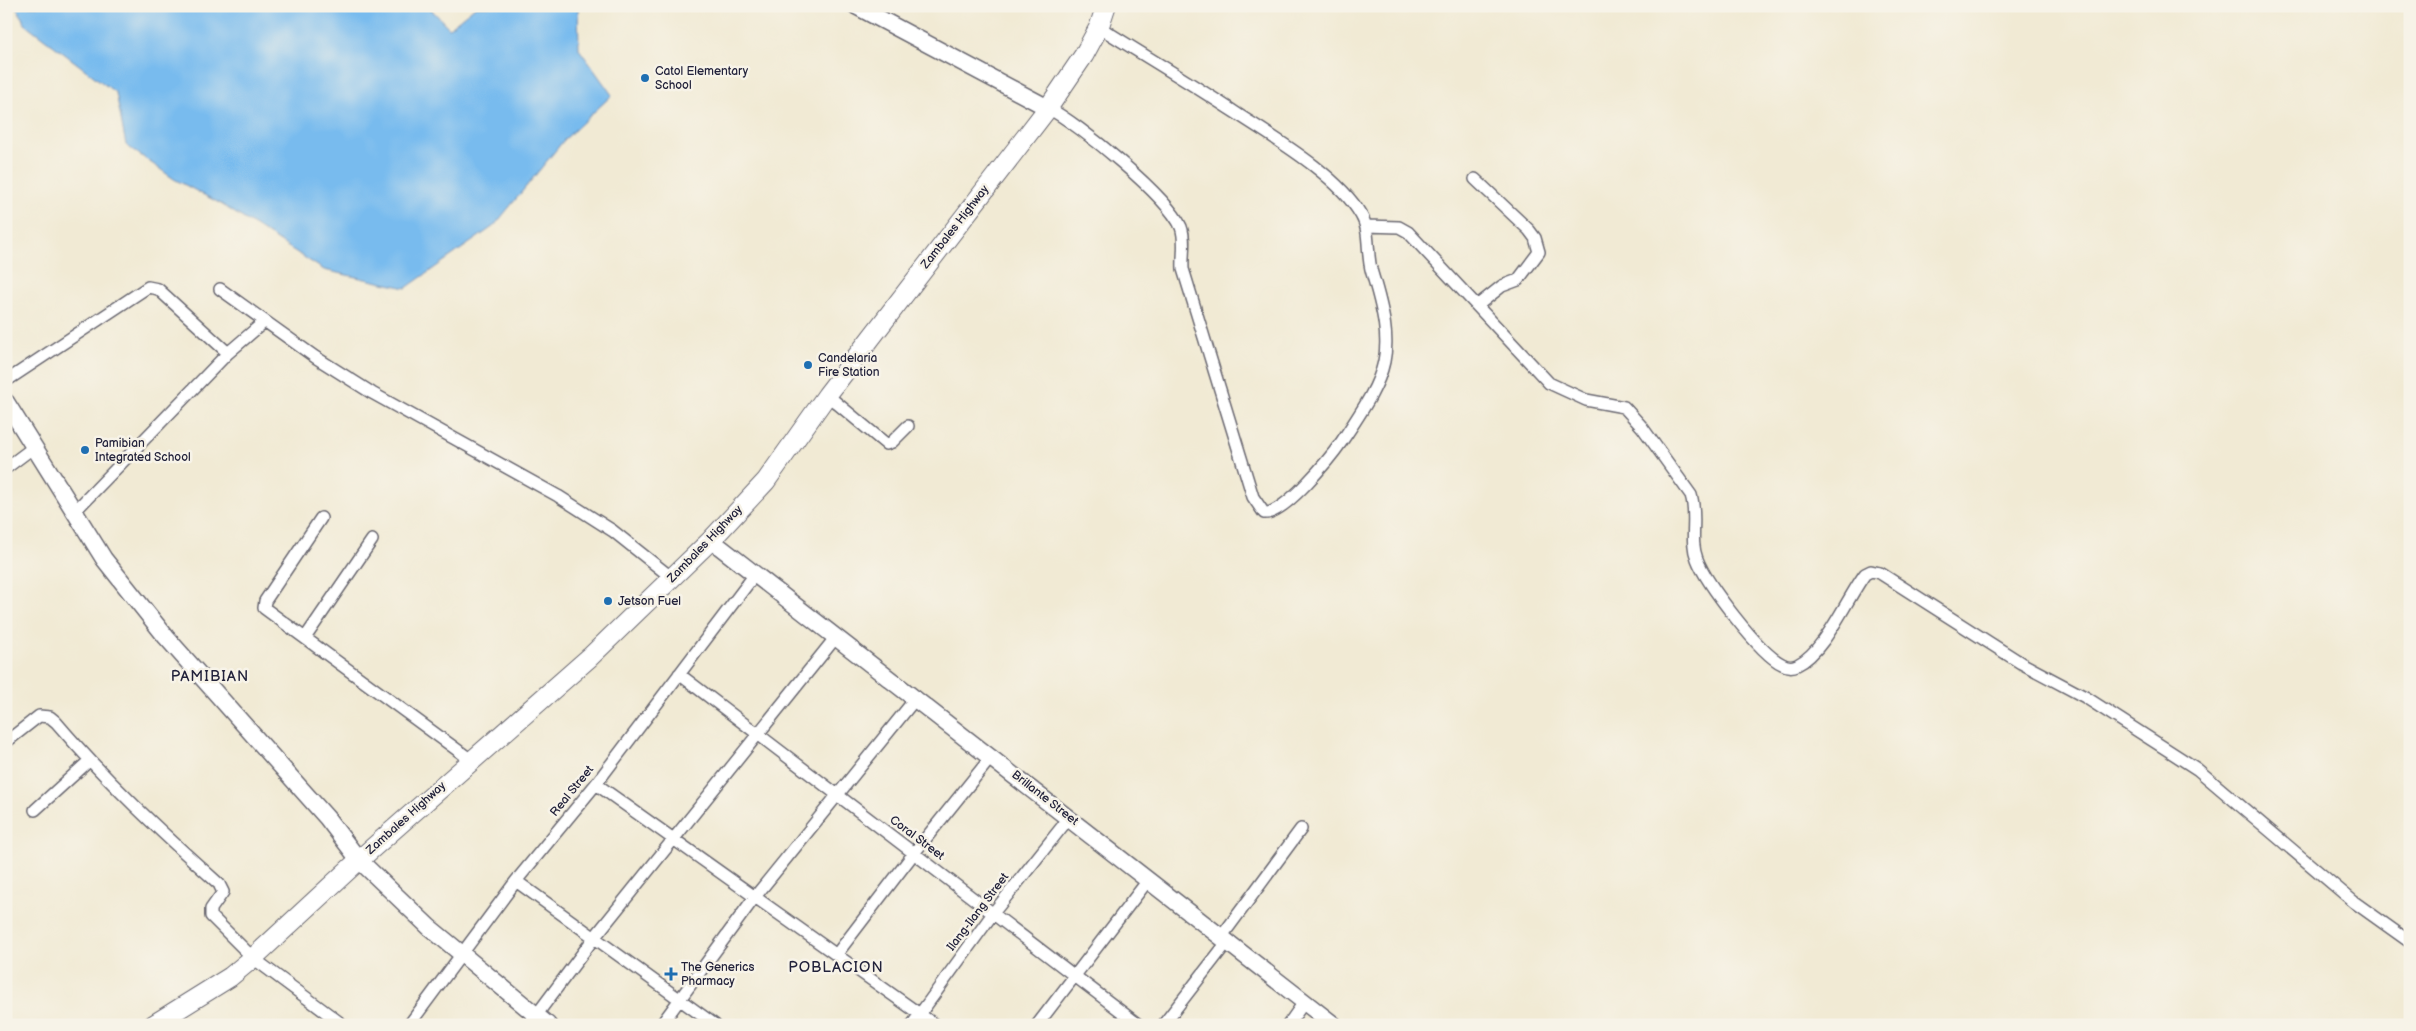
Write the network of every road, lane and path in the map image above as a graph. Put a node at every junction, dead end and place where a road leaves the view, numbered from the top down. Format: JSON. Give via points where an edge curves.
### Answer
{"nodes":[{"id":1,"x":856,"y":6,"type":"edge"},
{"id":2,"x":1106,"y":6,"type":"edge"},
{"id":3,"x":1099,"y":27,"type":"junction"},
{"id":4,"x":1048,"y":108,"type":"junction"},
{"id":5,"x":1475,"y":179,"type":"dead end"},
{"id":6,"x":1366,"y":226,"type":"junction"},
{"id":7,"x":220,"y":289,"type":"dead end"},
{"id":8,"x":1478,"y":305,"type":"junction"},
{"id":9,"x":264,"y":322,"type":"junction"},
{"id":10,"x":228,"y":353,"type":"junction"},
{"id":11,"x":6,"y":381,"type":"edge"},
{"id":12,"x":827,"y":394,"type":"junction"},
{"id":13,"x":6,"y":402,"type":"edge"},
{"id":14,"x":908,"y":426,"type":"dead end"},
{"id":15,"x":34,"y":447,"type":"junction"},
{"id":16,"x":6,"y":468,"type":"edge"},
{"id":17,"x":75,"y":511,"type":"junction"},
{"id":18,"x":321,"y":518,"type":"dead end"},
{"id":19,"x":372,"y":540,"type":"dead end"},
{"id":20,"x":711,"y":540,"type":"junction"},
{"id":21,"x":756,"y":573,"type":"junction"},
{"id":22,"x":672,"y":578,"type":"junction"},
{"id":23,"x":836,"y":637,"type":"junction"},
{"id":24,"x":305,"y":638,"type":"junction"},
{"id":25,"x":679,"y":674,"type":"junction"},
{"id":26,"x":916,"y":698,"type":"junction"},
{"id":27,"x":758,"y":734,"type":"junction"},
{"id":28,"x":6,"y":742,"type":"edge"},
{"id":29,"x":992,"y":756,"type":"junction"},
{"id":30,"x":471,"y":760,"type":"junction"},
{"id":31,"x":89,"y":761,"type":"junction"},
{"id":32,"x":596,"y":784,"type":"junction"},
{"id":33,"x":838,"y":796,"type":"junction"},
{"id":34,"x":35,"y":810,"type":"dead end"},
{"id":35,"x":1070,"y":818,"type":"junction"},
{"id":36,"x":1301,"y":829,"type":"dead end"},
{"id":37,"x":675,"y":839,"type":"junction"},
{"id":38,"x":914,"y":853,"type":"junction"},
{"id":39,"x":360,"y":860,"type":"junction"},
{"id":40,"x":1149,"y":879,"type":"junction"},
{"id":41,"x":516,"y":881,"type":"junction"},
{"id":42,"x":754,"y":898,"type":"junction"},
{"id":43,"x":994,"y":912,"type":"junction"},
{"id":44,"x":594,"y":938,"type":"junction"},
{"id":45,"x":1225,"y":939,"type":"junction"},
{"id":46,"x":2410,"y":942,"type":"edge"},
{"id":47,"x":461,"y":954,"type":"junction"},
{"id":48,"x":836,"y":955,"type":"junction"},
{"id":49,"x":254,"y":958,"type":"junction"},
{"id":50,"x":1075,"y":976,"type":"junction"},
{"id":51,"x":680,"y":999,"type":"junction"},
{"id":52,"x":1305,"y":1001,"type":"junction"},
{"id":53,"x":920,"y":1014,"type":"junction"},
{"id":54,"x":538,"y":1022,"type":"edge"},
{"id":55,"x":152,"y":1025,"type":"edge"},
{"id":56,"x":343,"y":1025,"type":"edge"},
{"id":57,"x":408,"y":1025,"type":"edge"},
{"id":58,"x":661,"y":1025,"type":"edge"},
{"id":59,"x":715,"y":1025,"type":"edge"},
{"id":60,"x":912,"y":1025,"type":"edge"},
{"id":61,"x":935,"y":1025,"type":"edge"},
{"id":62,"x":1037,"y":1025,"type":"edge"},
{"id":63,"x":1139,"y":1025,"type":"edge"},
{"id":64,"x":1163,"y":1025,"type":"edge"},
{"id":65,"x":1288,"y":1025,"type":"edge"},
{"id":66,"x":1334,"y":1025,"type":"edge"}],
"edges":[{"from":1,"to":4,"type":"street"},
{"from":2,"to":3,"type":"main road","name":"Zambales Highway"},
{"from":3,"to":4,"type":"main road","name":"Zambales Highway","via":[[1084,56]]},
{"from":3,"to":6,"type":"street","via":[[1299,154],[1346,195]]},
{"from":4,"to":6,"type":"street","via":[[1066,117],[1143,183],[1180,227],[1183,269],[1253,497],[1264,513],[1279,509],[1338,446],[1372,395],[1383,370],[1387,336],[1370,268]]},
{"from":4,"to":12,"type":"main road","name":"Zambales Highway"},
{"from":5,"to":8,"type":"street","via":[[1529,230],[1539,252],[1518,280],[1502,286]]},
{"from":6,"to":8,"type":"street","via":[[1399,228],[1408,232]]},
{"from":7,"to":9,"type":"street"},
{"from":8,"to":46,"type":"street","via":[[1550,383],[1586,400],[1624,407],[1632,415],[1691,495],[1695,508],[1693,542],[1704,575],[1753,638],[1782,664],[1790,666],[1807,658],[1836,622],[1865,574],[1871,571],[1880,573],[2197,769],[2354,902]]},
{"from":9,"to":10,"type":"street"},
{"from":9,"to":22,"type":"street","via":[[372,393],[558,496],[613,531]]},
{"from":10,"to":11,"type":"street","via":[[158,289],[148,287]]},
{"from":10,"to":17,"type":"street"},
{"from":12,"to":14,"type":"street","via":[[886,444]]},
{"from":12,"to":20,"type":"main road","name":"Zambales Highway","via":[[766,481]]},
{"from":13,"to":15,"type":"street"},
{"from":15,"to":16,"type":"street"},
{"from":15,"to":17,"type":"street"},
{"from":17,"to":39,"type":"street","via":[[128,592],[327,818]]},
{"from":18,"to":24,"type":"street","via":[[264,605],[267,612]]},
{"from":19,"to":24,"type":"street"},
{"from":20,"to":21,"type":"street","name":"Brillante Street"},
{"from":20,"to":22,"type":"main road","name":"Zambales Highway"},
{"from":21,"to":23,"type":"street","name":"Brillante Street"},
{"from":21,"to":25,"type":"street","name":"Real Street"},
{"from":22,"to":30,"type":"main road","name":"Zambales Highway","via":[[590,657]]},
{"from":23,"to":26,"type":"street","name":"Brillante Street"},
{"from":23,"to":27,"type":"street"},
{"from":24,"to":30,"type":"street"},
{"from":25,"to":27,"type":"street","name":"Coral Street"},
{"from":25,"to":32,"type":"street","name":"Real Street"},
{"from":26,"to":29,"type":"street","name":"Brillante Street"},
{"from":26,"to":33,"type":"street"},
{"from":27,"to":33,"type":"street","name":"Coral Street"},
{"from":27,"to":37,"type":"street"},
{"from":28,"to":31,"type":"street","via":[[32,721],[44,716],[56,722]]},
{"from":29,"to":35,"type":"street","name":"Brillante Street"},
{"from":29,"to":38,"type":"street"},
{"from":30,"to":39,"type":"main road","name":"Zambales Highway"},
{"from":31,"to":34,"type":"street"},
{"from":31,"to":49,"type":"street","via":[[155,828],[219,884],[224,892],[211,910],[211,916]]},
{"from":32,"to":37,"type":"street"},
{"from":32,"to":41,"type":"street","name":"Real Street"},
{"from":33,"to":38,"type":"street","name":"Coral Street"},
{"from":33,"to":42,"type":"street"},
{"from":35,"to":40,"type":"street","name":"Brillante Street"},
{"from":35,"to":43,"type":"street","name":"Ilang-Ilang Street"},
{"from":36,"to":45,"type":"street"},
{"from":37,"to":42,"type":"street"},
{"from":37,"to":44,"type":"street"},
{"from":38,"to":43,"type":"street","name":"Coral Street"},
{"from":38,"to":48,"type":"street"},
{"from":39,"to":47,"type":"street"},
{"from":39,"to":49,"type":"main road","name":"Zambales Highway"},
{"from":40,"to":45,"type":"street","name":"Brillante Street"},
{"from":40,"to":50,"type":"street"},
{"from":41,"to":44,"type":"street"},
{"from":41,"to":47,"type":"street","name":"Real Street"},
{"from":42,"to":48,"type":"street"},
{"from":42,"to":51,"type":"street"},
{"from":43,"to":50,"type":"street","name":"Coral Street"},
{"from":43,"to":53,"type":"street","name":"Ilang-Ilang Street"},
{"from":44,"to":51,"type":"street"},
{"from":44,"to":54,"type":"street"},
{"from":45,"to":52,"type":"street","name":"Brillante Street"},
{"from":45,"to":64,"type":"street"},
{"from":47,"to":54,"type":"street"},
{"from":47,"to":57,"type":"street","name":"Real Street"},
{"from":48,"to":53,"type":"street"},
{"from":49,"to":55,"type":"main road","name":"Zambales Highway"},
{"from":49,"to":56,"type":"street"},
{"from":50,"to":62,"type":"street"},
{"from":50,"to":63,"type":"street","name":"Coral Street"},
{"from":51,"to":58,"type":"street"},
{"from":51,"to":59,"type":"street"},
{"from":52,"to":65,"type":"street"},
{"from":52,"to":66,"type":"street","name":"Brillante Street"},
{"from":53,"to":60,"type":"street","name":"Ilang-Ilang Street"},
{"from":53,"to":61,"type":"street"}]}
